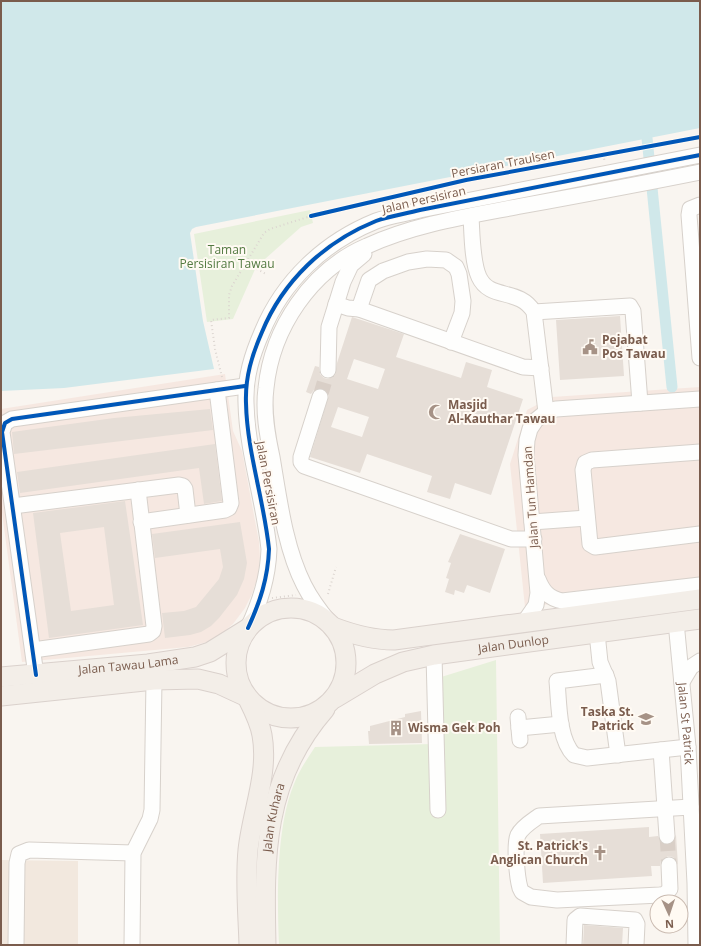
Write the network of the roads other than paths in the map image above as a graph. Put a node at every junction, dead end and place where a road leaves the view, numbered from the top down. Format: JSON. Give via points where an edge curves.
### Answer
{"nodes":[{"id":1,"x":700,"y":155,"type":"edge"},
{"id":2,"x":700,"y":172,"type":"edge"},
{"id":3,"x":700,"y":205,"type":"edge"},
{"id":4,"x":470,"y":216,"type":"junction"},
{"id":5,"x":387,"y":238,"type":"junction"},
{"id":6,"x":336,"y":304,"type":"junction"},
{"id":7,"x":359,"y":309,"type":"junction"},
{"id":8,"x":534,"y":312,"type":"junction"},
{"id":9,"x":451,"y":342,"type":"junction"},
{"id":10,"x":700,"y":358,"type":"edge"},
{"id":11,"x":541,"y":368,"type":"junction"},
{"id":12,"x":328,"y":370,"type":"tunnel mouth"},
{"id":13,"x":220,"y":384,"type":"junction"},
{"id":14,"x":246,"y":386,"type":"junction"},
{"id":15,"x":320,"y":397,"type":"tunnel mouth"},
{"id":16,"x":700,"y":399,"type":"edge"},
{"id":17,"x":640,"y":403,"type":"junction"},
{"id":18,"x":546,"y":412,"type":"junction"},
{"id":19,"x":700,"y":452,"type":"edge"},
{"id":20,"x":138,"y":490,"type":"junction"},
{"id":21,"x":13,"y":506,"type":"junction"},
{"id":22,"x":188,"y":516,"type":"junction"},
{"id":23,"x":587,"y":518,"type":"junction"},
{"id":24,"x":142,"y":522,"type":"junction"},
{"id":25,"x":532,"y":522,"type":"junction"},
{"id":26,"x":700,"y":534,"type":"edge"},
{"id":27,"x":534,"y":539,"type":"junction"},
{"id":28,"x":538,"y":580,"type":"junction"},
{"id":29,"x":700,"y":585,"type":"edge"},
{"id":30,"x":700,"y":599,"type":"edge"},
{"id":31,"x":625,"y":610,"type":"junction"},
{"id":32,"x":700,"y":619,"type":"edge"},
{"id":33,"x":525,"y":621,"type":"junction"},
{"id":34,"x":676,"y":622,"type":"junction"},
{"id":35,"x":332,"y":625,"type":"junction"},
{"id":36,"x":248,"y":628,"type":"junction"},
{"id":37,"x":597,"y":633,"type":"junction"},
{"id":38,"x":33,"y":650,"type":"junction"},
{"id":39,"x":700,"y":652,"type":"edge"},
{"id":40,"x":680,"y":654,"type":"junction"},
{"id":41,"x":434,"y":655,"type":"junction"},
{"id":42,"x":700,"y":661,"type":"edge"},
{"id":43,"x":36,"y":675,"type":"junction"},
{"id":44,"x":606,"y":675,"type":"junction"},
{"id":45,"x":1,"y":677,"type":"edge"},
{"id":46,"x":154,"y":680,"type":"junction"},
{"id":47,"x":682,"y":682,"type":"junction"},
{"id":48,"x":1,"y":696,"type":"edge"},
{"id":49,"x":247,"y":698,"type":"junction"},
{"id":50,"x":332,"y":701,"type":"junction"},
{"id":51,"x":561,"y":724,"type":"junction"},
{"id":52,"x":519,"y":728,"type":"dead end"},
{"id":53,"x":688,"y":748,"type":"junction"},
{"id":54,"x":661,"y":750,"type":"junction"},
{"id":55,"x":618,"y":755,"type":"junction"},
{"id":56,"x":691,"y":807,"type":"junction"},
{"id":57,"x":665,"y":808,"type":"junction"},
{"id":58,"x":438,"y":810,"type":"dead end"},
{"id":59,"x":667,"y":836,"type":"tunnel mouth"},
{"id":60,"x":133,"y":853,"type":"junction"},
{"id":61,"x":669,"y":865,"type":"tunnel mouth"},
{"id":62,"x":698,"y":883,"type":"edge"},
{"id":63,"x":16,"y":945,"type":"edge"},
{"id":64,"x":132,"y":945,"type":"edge"},
{"id":65,"x":249,"y":945,"type":"edge"},
{"id":66,"x":266,"y":945,"type":"edge"},
{"id":67,"x":574,"y":945,"type":"edge"},
{"id":68,"x":636,"y":945,"type":"edge"},
{"id":69,"x":696,"y":945,"type":"edge"}],
"edges":[{"from":1,"to":14,"type":"street","name":"Jalan Persisiran","via":[[420,210],[377,221],[338,240],[300,271],[273,308],[254,351]]},
{"from":2,"to":4,"type":"street","name":"Jalan Persisiran"},
{"from":3,"to":10,"type":"street","via":[[690,209],[689,215]]},
{"from":4,"to":5,"type":"street","name":"Jalan Persisiran"},
{"from":4,"to":8,"type":"street","via":[[479,278],[490,289],[524,299]]},
{"from":5,"to":6,"type":"street","via":[[351,265],[345,275]]},
{"from":5,"to":35,"type":"street","name":"Jalan Persisiran","via":[[365,246],[343,259],[307,292],[286,320],[273,355],[266,387],[269,442],[292,553],[303,584]]},
{"from":6,"to":7,"type":"street"},
{"from":6,"to":12,"type":"street","via":[[329,327]]},
{"from":7,"to":9,"type":"street"},
{"from":7,"to":9,"type":"street","via":[[369,280],[383,271],[408,262],[446,260],[456,267],[459,274],[463,301],[462,313]]},
{"from":8,"to":11,"type":"street"},
{"from":8,"to":17,"type":"street","via":[[630,306],[633,311]]},
{"from":9,"to":11,"type":"street","via":[[523,367]]},
{"from":11,"to":18,"type":"street"},
{"from":13,"to":14,"type":"street"},
{"from":13,"to":21,"type":"street","via":[[8,420],[2,432]]},
{"from":13,"to":22,"type":"street","via":[[230,506],[225,510]]},
{"from":14,"to":36,"type":"street","name":"Jalan Persisiran","via":[[249,436],[269,549],[264,590]]},
{"from":15,"to":27,"type":"street","via":[[301,462],[304,466],[512,539]]},
{"from":16,"to":17,"type":"street"},
{"from":17,"to":18,"type":"street","via":[[556,409]]},
{"from":18,"to":25,"type":"street","name":"Jalan Tun Hamdan","via":[[536,420],[527,440]]},
{"from":19,"to":23,"type":"street","via":[[592,460],[585,463],[583,470]]},
{"from":20,"to":21,"type":"street"},
{"from":20,"to":22,"type":"street","via":[[183,486]]},
{"from":20,"to":24,"type":"street"},
{"from":21,"to":38,"type":"street"},
{"from":22,"to":24,"type":"street"},
{"from":23,"to":25,"type":"street"},
{"from":23,"to":26,"type":"street","via":[[590,544],[595,547]]},
{"from":24,"to":38,"type":"street","via":[[153,631],[149,634]]},
{"from":25,"to":27,"type":"street","name":"Jalan Tun Hamdan"},
{"from":27,"to":28,"type":"street","name":"Jalan Tun Hamdan"},
{"from":28,"to":29,"type":"street","via":[[547,596],[562,601]]},
{"from":28,"to":33,"type":"street","name":"Jalan Tun Hamdan","via":[[536,605]]},
{"from":30,"to":31,"type":"main road","name":"Jalan Dunlop"},
{"from":31,"to":33,"type":"main road","name":"Jalan Dunlop"},
{"from":31,"to":34,"type":"main road","via":[[655,612]]},
{"from":32,"to":34,"type":"main road","name":"Jalan Dunlop"},
{"from":33,"to":35,"type":"main road","name":"Jalan Dunlop","via":[[394,640],[356,636]]},
{"from":34,"to":37,"type":"main road","name":"Jalan Dunlop"},
{"from":34,"to":40,"type":"street","name":"Jalan St Patrick"},
{"from":35,"to":36,"type":"main road","via":[[315,613],[297,608],[279,609],[262,616]]},
{"from":35,"to":50,"type":"main road","via":[[342,640],[347,670],[343,685]]},
{"from":36,"to":43,"type":"main road","name":"Jalan Tawau Lama","via":[[210,652],[195,657]]},
{"from":36,"to":49,"type":"main road","via":[[239,644],[235,661],[237,679]]},
{"from":37,"to":41,"type":"main road","name":"Jalan Dunlop"},
{"from":37,"to":44,"type":"street","via":[[600,662]]},
{"from":38,"to":43,"type":"street"},
{"from":39,"to":40,"type":"street"},
{"from":40,"to":47,"type":"street","name":"Jalan St Patrick"},
{"from":41,"to":50,"type":"main road","name":"Jalan Dunlop","via":[[403,662],[375,674]]},
{"from":41,"to":58,"type":"street"},
{"from":42,"to":47,"type":"street","via":[[691,667]]},
{"from":43,"to":45,"type":"main road","name":"Jalan Tawau Lama"},
{"from":44,"to":51,"type":"street","via":[[557,681]]},
{"from":44,"to":55,"type":"street"},
{"from":46,"to":48,"type":"main road","name":"Jalan Tawau Lama"},
{"from":46,"to":49,"type":"main road","name":"Jalan Tawau Lama","via":[[198,679],[219,684]]},
{"from":46,"to":60,"type":"street","via":[[152,810]]},
{"from":47,"to":53,"type":"street","name":"Jalan St Patrick"},
{"from":49,"to":50,"type":"main road","via":[[263,712],[279,718],[296,719],[314,714]]},
{"from":49,"to":65,"type":"main road","name":"Jalan Kuhara","via":[[262,733],[264,750],[264,765],[248,855]]},
{"from":50,"to":66,"type":"main road","name":"Jalan Kuhara","via":[[315,720],[292,755],[272,812],[266,850]]},
{"from":51,"to":52,"type":"street"},
{"from":51,"to":55,"type":"street","via":[[565,743],[574,755],[587,758]]},
{"from":53,"to":54,"type":"street"},
{"from":53,"to":56,"type":"street","name":"Jalan St Patrick"},
{"from":54,"to":55,"type":"street"},
{"from":54,"to":57,"type":"street"},
{"from":56,"to":57,"type":"street"},
{"from":56,"to":62,"type":"street","name":"Jalan St Patrick"},
{"from":57,"to":59,"type":"street"},
{"from":57,"to":61,"type":"street","via":[[539,816],[518,835],[518,883],[522,892],[527,895],[562,900],[660,895],[670,889]]},
{"from":60,"to":63,"type":"street","via":[[29,850],[19,854]]},
{"from":60,"to":64,"type":"street"},
{"from":62,"to":69,"type":"street","name":"Jalan St Patrick"},
{"from":67,"to":68,"type":"street","via":[[575,920],[580,916],[635,920]]}]}
